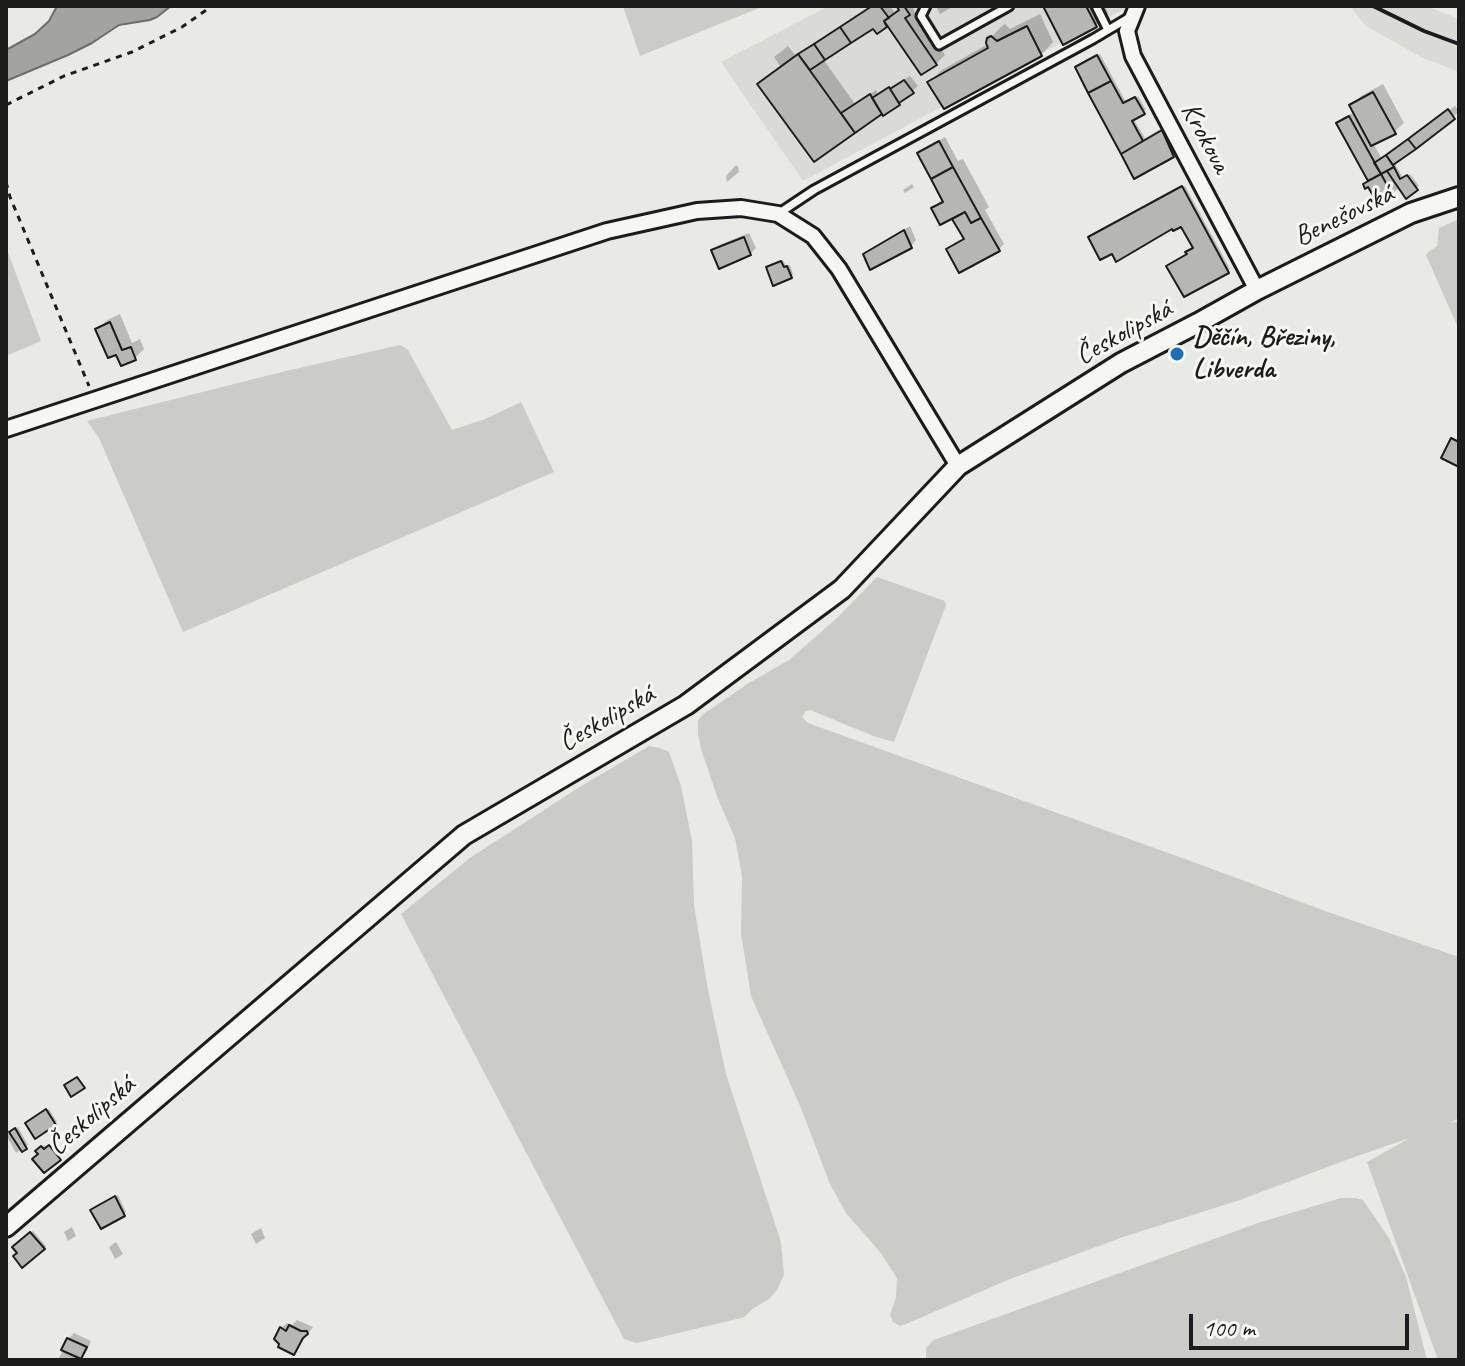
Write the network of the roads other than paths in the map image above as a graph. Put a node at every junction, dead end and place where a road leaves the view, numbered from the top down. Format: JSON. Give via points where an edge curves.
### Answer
{"nodes":[{"id":1,"x":926,"y":6,"type":"edge"},
{"id":2,"x":1009,"y":6,"type":"edge"},
{"id":3,"x":1096,"y":6,"type":"edge"},
{"id":4,"x":1135,"y":11,"type":"edge"},
{"id":5,"x":1108,"y":30,"type":"junction"},
{"id":6,"x":1459,"y":197,"type":"edge"},
{"id":7,"x":778,"y":214,"type":"junction"},
{"id":8,"x":1257,"y":290,"type":"junction"},
{"id":9,"x":6,"y":429,"type":"edge"},
{"id":10,"x":958,"y":466,"type":"junction"},
{"id":11,"x":6,"y":1227,"type":"edge"}],
"edges":[{"from":1,"to":2,"type":"lane","via":[[921,16],[939,45]]},
{"from":3,"to":5,"type":"lane"},
{"from":4,"to":5,"type":"lane"},
{"from":4,"to":8,"type":"street","name":"Krokova","via":[[1127,31],[1133,56]]},
{"from":5,"to":7,"type":"lane"},
{"from":6,"to":8,"type":"main road","name":"Benešovská","via":[[1411,213]]},
{"from":7,"to":9,"type":"street","via":[[741,208],[697,211],[607,231]]},
{"from":7,"to":10,"type":"street","via":[[813,236],[839,269]]},
{"from":8,"to":10,"type":"main road","name":"Českolipská","via":[[1121,363]]},
{"from":10,"to":11,"type":"main road","name":"Českolipská","via":[[842,589],[686,705],[464,835]]}]}
